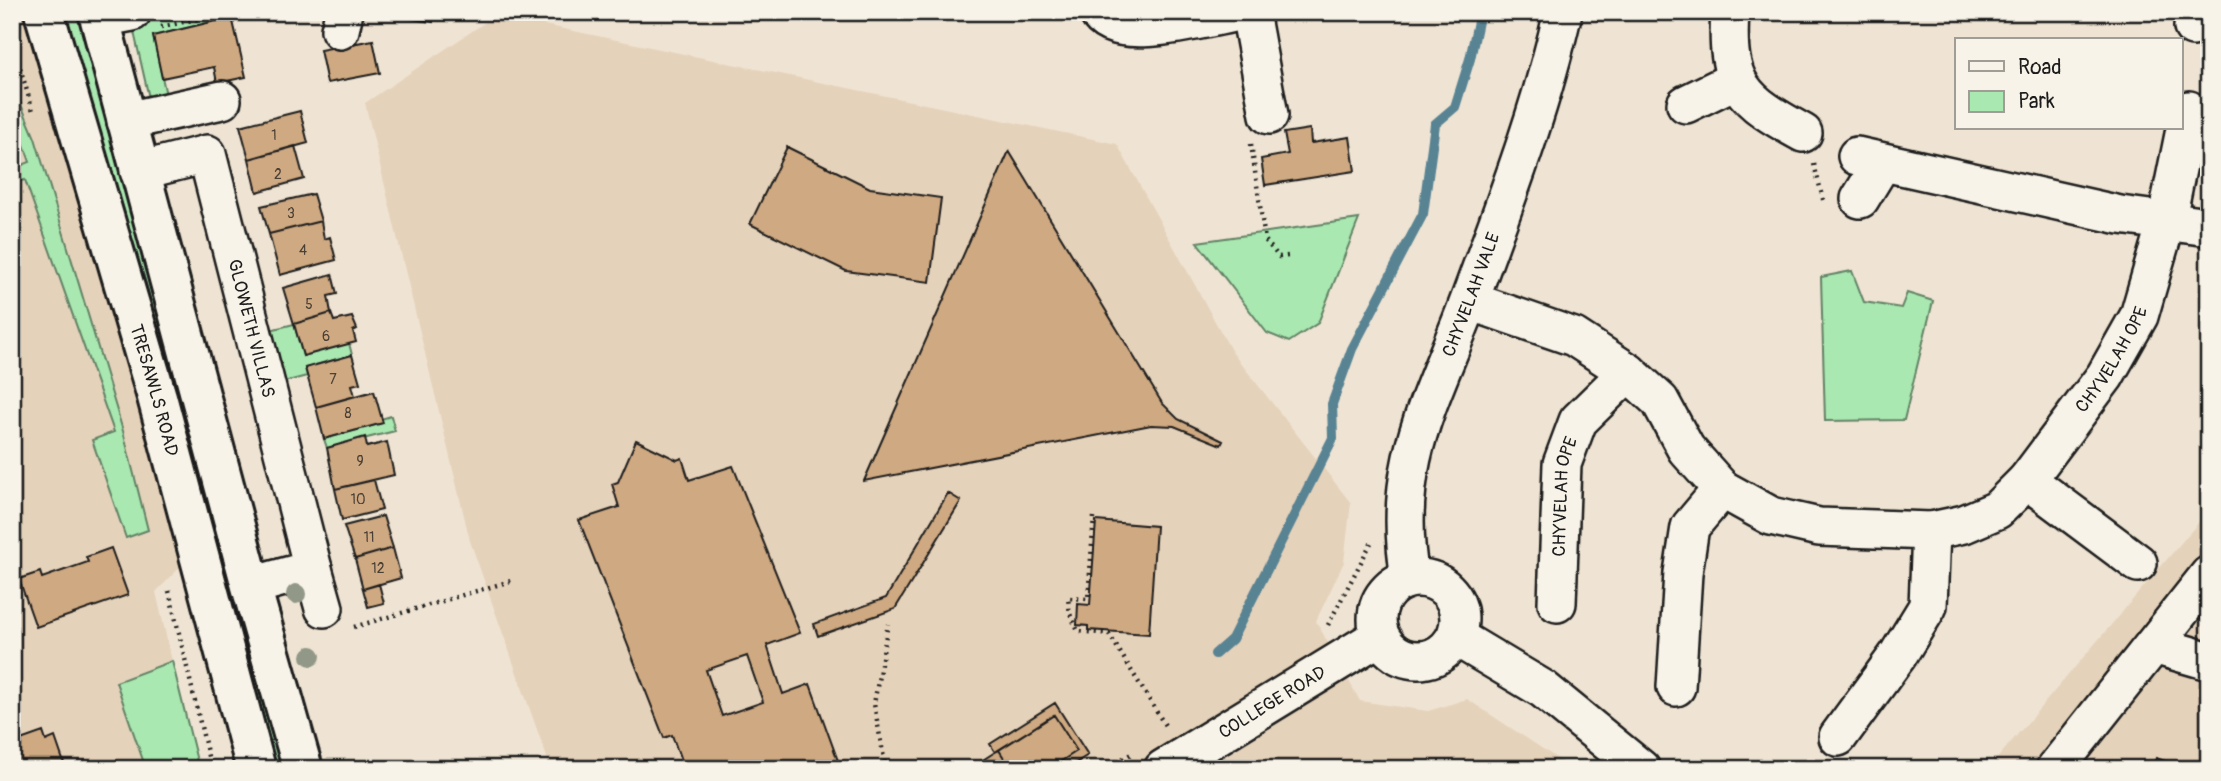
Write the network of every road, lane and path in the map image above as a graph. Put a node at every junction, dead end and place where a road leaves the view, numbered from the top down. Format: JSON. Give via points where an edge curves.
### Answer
{"nodes":[{"id":1,"x":44,"y":12,"type":"edge"},
{"id":2,"x":228,"y":12,"type":"edge"},
{"id":3,"x":1098,"y":12,"type":"edge"},
{"id":4,"x":1239,"y":12,"type":"edge"},
{"id":5,"x":1250,"y":12,"type":"edge"},
{"id":6,"x":1563,"y":12,"type":"edge"},
{"id":7,"x":1730,"y":12,"type":"edge"},
{"id":8,"x":121,"y":18,"type":"edge"},
{"id":9,"x":12,"y":41,"type":"edge"},
{"id":10,"x":1735,"y":80,"type":"junction"},
{"id":11,"x":222,"y":100,"type":"dead end"},
{"id":12,"x":1686,"y":104,"type":"dead end"},
{"id":13,"x":2189,"y":110,"type":"dead end"},
{"id":14,"x":1269,"y":115,"type":"joint"},
{"id":15,"x":35,"y":118,"type":"dead end"},
{"id":16,"x":127,"y":121,"type":"junction"},
{"id":17,"x":1803,"y":133,"type":"dead end"},
{"id":18,"x":139,"y":170,"type":"junction"},
{"id":19,"x":1860,"y":199,"type":"dead end"},
{"id":20,"x":2165,"y":223,"type":"junction"},
{"id":21,"x":2209,"y":227,"type":"edge"},
{"id":22,"x":1288,"y":256,"type":"dead end"},
{"id":23,"x":1469,"y":301,"type":"junction"},
{"id":24,"x":1628,"y":372,"type":"junction"},
{"id":25,"x":2027,"y":480,"type":"junction"},
{"id":26,"x":1721,"y":489,"type":"junction"},
{"id":27,"x":1094,"y":517,"type":"dead end"},
{"id":28,"x":1931,"y":531,"type":"junction"},
{"id":29,"x":1374,"y":537,"type":"dead end"},
{"id":30,"x":2138,"y":563,"type":"dead end"},
{"id":31,"x":313,"y":569,"type":"junction"},
{"id":32,"x":2209,"y":575,"type":"edge"},
{"id":33,"x":1410,"y":577,"type":"junction"},
{"id":34,"x":514,"y":580,"type":"dead end"},
{"id":35,"x":167,"y":583,"type":"dead end"},
{"id":36,"x":251,"y":586,"type":"junction"},
{"id":37,"x":1557,"y":603,"type":"dead end"},
{"id":38,"x":337,"y":617,"type":"joint"},
{"id":39,"x":887,"y":624,"type":"dead end"},
{"id":40,"x":1322,"y":631,"type":"dead end"},
{"id":41,"x":1380,"y":636,"type":"junction"},
{"id":42,"x":1456,"y":637,"type":"junction"},
{"id":43,"x":2154,"y":645,"type":"junction"},
{"id":44,"x":2209,"y":662,"type":"edge"},
{"id":45,"x":1676,"y":687,"type":"dead end"},
{"id":46,"x":1179,"y":724,"type":"dead end"},
{"id":47,"x":1168,"y":730,"type":"junction"},
{"id":48,"x":1838,"y":737,"type":"dead end"},
{"id":49,"x":1152,"y":753,"type":"edge"},
{"id":50,"x":211,"y":769,"type":"edge"},
{"id":51,"x":256,"y":769,"type":"edge"},
{"id":52,"x":303,"y":769,"type":"edge"},
{"id":53,"x":886,"y":769,"type":"edge"},
{"id":54,"x":1104,"y":769,"type":"edge"},
{"id":55,"x":1641,"y":769,"type":"edge"},
{"id":56,"x":2055,"y":769,"type":"edge"}],
"edges":[{"from":1,"to":51,"type":"highway","name":"TRESAWLS ROAD","via":[[158,397]]},
{"from":2,"to":8,"type":"path"},
{"from":3,"to":4,"type":"street","via":[[1115,28],[1135,29]]},
{"from":5,"to":14,"type":"street"},
{"from":6,"to":23,"type":"street","name":"CHYVELAH VALE","via":[[1533,127]]},
{"from":7,"to":10,"type":"street","via":[[1727,48]]},
{"from":8,"to":16,"type":"highway"},
{"from":9,"to":15,"type":"path"},
{"from":10,"to":12,"type":"street"},
{"from":10,"to":17,"type":"street","via":[[1761,110]]},
{"from":11,"to":16,"type":"street"},
{"from":13,"to":20,"type":"street","name":"CHYVELAH OPE"},
{"from":14,"to":22,"type":"path","via":[[1247,121],[1265,240],[1279,257]]},
{"from":16,"to":18,"type":"highway"},
{"from":18,"to":31,"type":"street","name":"GLOWETH VILLAS","via":[[207,154]]},
{"from":18,"to":36,"type":"highway"},
{"from":19,"to":20,"type":"street","via":[[1870,159]]},
{"from":20,"to":21,"type":"street"},
{"from":20,"to":25,"type":"street","name":"CHYVELAH OPE","via":[[2139,316],[2105,376]]},
{"from":23,"to":24,"type":"street","name":"CHYVELAH OPE","via":[[1574,337]]},
{"from":23,"to":33,"type":"street","name":"CHYVELAH VALE","via":[[1410,455],[1404,508]]},
{"from":24,"to":26,"type":"street","name":"CHYVELAH OPE","via":[[1660,401],[1686,449]]},
{"from":24,"to":37,"type":"street","name":"CHYVELAH OPE","via":[[1578,421],[1562,464]]},
{"from":25,"to":28,"type":"street","name":"CHYVELAH OPE","via":[[1997,510]]},
{"from":25,"to":30,"type":"street"},
{"from":26,"to":28,"type":"street","name":"CHYVELAH OPE","via":[[1772,516],[1819,527]]},
{"from":26,"to":45,"type":"street","via":[[1690,527]]},
{"from":27,"to":47,"type":"path","via":[[1088,599],[1068,598],[1070,614],[1078,631],[1109,634]]},
{"from":28,"to":48,"type":"street","via":[[1928,606]]},
{"from":29,"to":40,"type":"path"},
{"from":31,"to":36,"type":"street"},
{"from":31,"to":38,"type":"street","name":"GLOWETH VILLAS"},
{"from":32,"to":43,"type":"street"},
{"from":33,"to":41,"type":"street","via":[[1386,592],[1379,604]]},
{"from":33,"to":42,"type":"street","via":[[1438,582],[1449,592],[1459,618]]},
{"from":34,"to":38,"type":"path"},
{"from":35,"to":50,"type":"path"},
{"from":36,"to":52,"type":"highway"},
{"from":39,"to":53,"type":"path","via":[[874,704]]},
{"from":41,"to":42,"type":"street","via":[[1397,655],[1411,660],[1439,654]]},
{"from":41,"to":49,"type":"street","name":"COLLEGE ROAD"},
{"from":42,"to":55,"type":"street","via":[[1543,689]]},
{"from":43,"to":44,"type":"street"},
{"from":43,"to":56,"type":"street"},
{"from":46,"to":47,"type":"path"},
{"from":47,"to":49,"type":"path"},
{"from":49,"to":54,"type":"path"}]}
